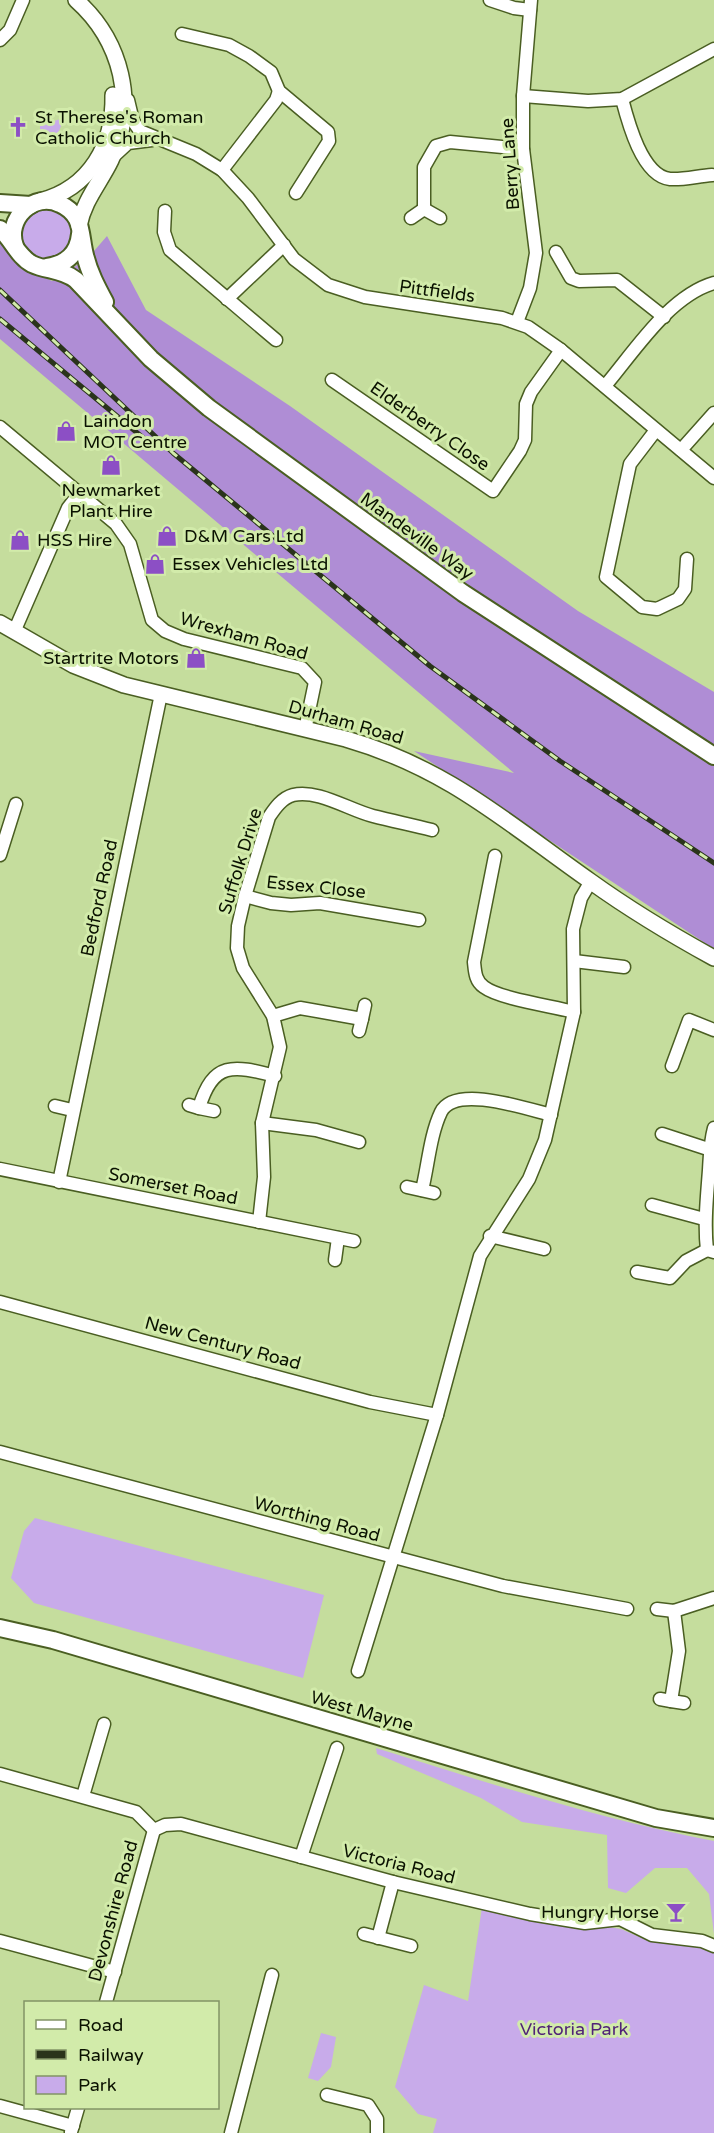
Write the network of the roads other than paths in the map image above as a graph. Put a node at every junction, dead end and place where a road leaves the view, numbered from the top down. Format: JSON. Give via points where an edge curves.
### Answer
{"nodes":[{"id":1,"x":22,"y":0,"type":"edge"},
{"id":2,"x":75,"y":0,"type":"edge"},
{"id":3,"x":490,"y":0,"type":"edge"},
{"id":4,"x":531,"y":5,"type":"edge"},
{"id":5,"x":182,"y":33,"type":"dead end"},
{"id":6,"x":0,"y":40,"type":"edge"},
{"id":7,"x":714,"y":49,"type":"edge"},
{"id":8,"x":121,"y":72,"type":"junction"},
{"id":9,"x":279,"y":91,"type":"junction"},
{"id":10,"x":524,"y":96,"type":"junction"},
{"id":11,"x":622,"y":99,"type":"junction"},
{"id":12,"x":159,"y":141,"type":"junction"},
{"id":13,"x":523,"y":149,"type":"junction"},
{"id":14,"x":111,"y":160,"type":"junction"},
{"id":15,"x":222,"y":170,"type":"junction"},
{"id":16,"x":712,"y":175,"type":"dead end"},
{"id":17,"x":296,"y":193,"type":"dead end"},
{"id":18,"x":0,"y":203,"type":"edge"},
{"id":19,"x":35,"y":203,"type":"junction"},
{"id":20,"x":424,"y":209,"type":"junction"},
{"id":21,"x":165,"y":211,"type":"dead end"},
{"id":22,"x":411,"y":218,"type":"dead end"},
{"id":23,"x":440,"y":218,"type":"dead end"},
{"id":24,"x":0,"y":229,"type":"edge"},
{"id":25,"x":80,"y":230,"type":"junction"},
{"id":26,"x":284,"y":245,"type":"junction"},
{"id":27,"x":16,"y":249,"type":"junction"},
{"id":28,"x":556,"y":252,"type":"dead end"},
{"id":29,"x":47,"y":267,"type":"junction"},
{"id":30,"x":714,"y":283,"type":"edge"},
{"id":31,"x":227,"y":299,"type":"junction"},
{"id":32,"x":664,"y":317,"type":"junction"},
{"id":33,"x":116,"y":321,"type":"junction"},
{"id":34,"x":517,"y":321,"type":"junction"},
{"id":35,"x":276,"y":340,"type":"dead end"},
{"id":36,"x":561,"y":350,"type":"junction"},
{"id":37,"x":332,"y":380,"type":"dead end"},
{"id":38,"x":604,"y":386,"type":"junction"},
{"id":39,"x":714,"y":413,"type":"edge"},
{"id":40,"x":0,"y":427,"type":"edge"},
{"id":41,"x":656,"y":430,"type":"junction"},
{"id":42,"x":681,"y":450,"type":"junction"},
{"id":43,"x":714,"y":478,"type":"edge"},
{"id":44,"x":79,"y":494,"type":"junction"},
{"id":45,"x":687,"y":559,"type":"dead end"},
{"id":46,"x":0,"y":623,"type":"edge"},
{"id":47,"x":14,"y":632,"type":"junction"},
{"id":48,"x":161,"y":694,"type":"junction"},
{"id":49,"x":305,"y":730,"type":"junction"},
{"id":50,"x":714,"y":756,"type":"edge"},
{"id":51,"x":16,"y":804,"type":"dead end"},
{"id":52,"x":432,"y":830,"type":"dead end"},
{"id":53,"x":0,"y":855,"type":"edge"},
{"id":54,"x":495,"y":856,"type":"dead end"},
{"id":55,"x":591,"y":882,"type":"junction"},
{"id":56,"x":245,"y":896,"type":"junction"},
{"id":57,"x":419,"y":920,"type":"dead end"},
{"id":58,"x":714,"y":958,"type":"edge"},
{"id":59,"x":574,"y":961,"type":"junction"},
{"id":60,"x":624,"y":967,"type":"dead end"},
{"id":61,"x":365,"y":1005,"type":"dead end"},
{"id":62,"x":574,"y":1012,"type":"junction"},
{"id":63,"x":273,"y":1016,"type":"junction"},
{"id":64,"x":714,"y":1030,"type":"edge"},
{"id":65,"x":672,"y":1066,"type":"dead end"},
{"id":66,"x":275,"y":1076,"type":"junction"},
{"id":67,"x":55,"y":1106,"type":"dead end"},
{"id":68,"x":72,"y":1110,"type":"junction"},
{"id":69,"x":214,"y":1112,"type":"dead end"},
{"id":70,"x":551,"y":1115,"type":"junction"},
{"id":71,"x":262,"y":1123,"type":"junction"},
{"id":72,"x":714,"y":1128,"type":"edge"},
{"id":73,"x":662,"y":1134,"type":"dead end"},
{"id":74,"x":360,"y":1142,"type":"dead end"},
{"id":75,"x":708,"y":1149,"type":"junction"},
{"id":76,"x":712,"y":1168,"type":"edge"},
{"id":77,"x":0,"y":1169,"type":"edge"},
{"id":78,"x":58,"y":1182,"type":"junction"},
{"id":79,"x":408,"y":1186,"type":"dead end"},
{"id":80,"x":652,"y":1205,"type":"dead end"},
{"id":81,"x":704,"y":1219,"type":"junction"},
{"id":82,"x":259,"y":1222,"type":"junction"},
{"id":83,"x":490,"y":1236,"type":"junction"},
{"id":84,"x":338,"y":1238,"type":"junction"},
{"id":85,"x":354,"y":1241,"type":"dead end"},
{"id":86,"x":544,"y":1249,"type":"dead end"},
{"id":87,"x":710,"y":1251,"type":"edge"},
{"id":88,"x":334,"y":1260,"type":"dead end"},
{"id":89,"x":637,"y":1272,"type":"dead end"},
{"id":90,"x":0,"y":1302,"type":"edge"},
{"id":91,"x":437,"y":1415,"type":"junction"},
{"id":92,"x":0,"y":1452,"type":"edge"},
{"id":93,"x":391,"y":1558,"type":"junction"},
{"id":94,"x":714,"y":1598,"type":"edge"},
{"id":95,"x":627,"y":1609,"type":"dead end"},
{"id":96,"x":657,"y":1609,"type":"dead end"},
{"id":97,"x":674,"y":1611,"type":"junction"},
{"id":98,"x":0,"y":1628,"type":"edge"},
{"id":99,"x":358,"y":1671,"type":"dead end"},
{"id":100,"x":672,"y":1701,"type":"dead end"},
{"id":101,"x":104,"y":1724,"type":"dead end"},
{"id":102,"x":338,"y":1748,"type":"dead end"},
{"id":103,"x":0,"y":1774,"type":"edge"},
{"id":104,"x":83,"y":1796,"type":"junction"},
{"id":105,"x":714,"y":1828,"type":"edge"},
{"id":106,"x":154,"y":1830,"type":"junction"},
{"id":107,"x":301,"y":1857,"type":"junction"},
{"id":108,"x":393,"y":1882,"type":"junction"},
{"id":109,"x":364,"y":1934,"type":"dead end"},
{"id":110,"x":378,"y":1938,"type":"junction"},
{"id":111,"x":0,"y":1941,"type":"edge"},
{"id":112,"x":411,"y":1946,"type":"dead end"},
{"id":113,"x":714,"y":1946,"type":"edge"},
{"id":114,"x":115,"y":1972,"type":"junction"},
{"id":115,"x":272,"y":1975,"type":"dead end"},
{"id":116,"x":106,"y":2001,"type":"edge"},
{"id":117,"x":327,"y":2095,"type":"dead end"},
{"id":118,"x":0,"y":2106,"type":"edge"},
{"id":119,"x":78,"y":2109,"type":"edge"},
{"id":120,"x":72,"y":2130,"type":"edge"},
{"id":121,"x":231,"y":2133,"type":"edge"},
{"id":122,"x":377,"y":2133,"type":"edge"}],
"edges":[{"from":1,"to":6,"type":"street","via":[[10,30]]},
{"from":2,"to":8,"type":"street","via":[[106,33]]},
{"from":2,"to":19,"type":"street","via":[[106,59],[112,84],[111,123],[103,150],[90,171],[63,193]]},
{"from":3,"to":4,"type":"street","via":[[514,9]]},
{"from":4,"to":10,"type":"street","name":"Berry Lane"},
{"from":5,"to":9,"type":"street","via":[[229,45],[249,56],[271,72]]},
{"from":7,"to":11,"type":"street"},
{"from":8,"to":12,"type":"street","via":[[134,124]]},
{"from":8,"to":14,"type":"street","via":[[122,119]]},
{"from":9,"to":15,"type":"street"},
{"from":9,"to":17,"type":"street","via":[[328,132],[329,141]]},
{"from":10,"to":11,"type":"street","via":[[588,101]]},
{"from":10,"to":13,"type":"street","name":"Berry Lane"},
{"from":11,"to":16,"type":"street","via":[[630,130],[654,172],[670,179]]},
{"from":12,"to":14,"type":"street","via":[[128,143]]},
{"from":12,"to":15,"type":"street","name":"Pittfields","via":[[196,154]]},
{"from":13,"to":20,"type":"street","via":[[450,142],[436,146],[424,167]]},
{"from":13,"to":34,"type":"street","name":"Berry Lane","via":[[536,253],[530,288]]},
{"from":14,"to":25,"type":"street","via":[[84,205]]},
{"from":15,"to":26,"type":"street","name":"Pittfields"},
{"from":18,"to":19,"type":"main road","name":"Mandeville Way"},
{"from":19,"to":25,"type":"main road","name":"Mandeville Way","via":[[62,204],[70,210]]},
{"from":19,"to":27,"type":"main road","via":[[14,224],[12,238]]},
{"from":20,"to":22,"type":"street"},
{"from":20,"to":23,"type":"street"},
{"from":21,"to":31,"type":"street","via":[[164,232],[170,250]]},
{"from":24,"to":27,"type":"main road","name":"Mandeville Way"},
{"from":25,"to":29,"type":"main road","via":[[72,255],[61,264]]},
{"from":25,"to":33,"type":"main road","name":"Mandeville Way","via":[[92,277]]},
{"from":26,"to":31,"type":"street"},
{"from":26,"to":34,"type":"street","name":"Pittfields","via":[[306,270],[349,293]]},
{"from":27,"to":29,"type":"main road","name":"Mandeville Way","via":[[26,260]]},
{"from":28,"to":32,"type":"street","via":[[574,279],[617,280]]},
{"from":29,"to":33,"type":"main road","name":"Mandeville Way","via":[[73,277]]},
{"from":30,"to":32,"type":"street","via":[[680,300]]},
{"from":31,"to":35,"type":"street"},
{"from":32,"to":38,"type":"street"},
{"from":33,"to":50,"type":"main road","name":"Mandeville Way","via":[[186,391],[444,580]]},
{"from":34,"to":36,"type":"street","name":"Pittfields"},
{"from":36,"to":37,"type":"street","name":"Elderberry Close","via":[[531,392],[526,404],[525,440],[493,491]]},
{"from":36,"to":38,"type":"street","name":"Pittfields"},
{"from":38,"to":41,"type":"street","name":"Pittfields"},
{"from":39,"to":42,"type":"street"},
{"from":40,"to":44,"type":"street","name":"Wrexham Road"},
{"from":41,"to":42,"type":"street","name":"Pittfields"},
{"from":41,"to":45,"type":"street","via":[[630,464],[606,577],[642,606],[657,609],[678,599],[685,589]]},
{"from":42,"to":43,"type":"street","name":"Pittfields"},
{"from":44,"to":47,"type":"street","via":[[68,508]]},
{"from":44,"to":49,"type":"street","name":"Wrexham Road","via":[[116,524],[130,544],[152,620],[165,631],[302,668],[310,674],[315,682]]},
{"from":46,"to":47,"type":"street","name":"Durham Road"},
{"from":47,"to":48,"type":"street","name":"Durham Road","via":[[94,674]]},
{"from":48,"to":49,"type":"street","name":"Durham Road"},
{"from":48,"to":68,"type":"street","name":"Bedford Road"},
{"from":49,"to":55,"type":"street","name":"Durham Road","via":[[380,749],[443,778]]},
{"from":51,"to":53,"type":"street"},
{"from":52,"to":56,"type":"street","name":"Suffolk Drive","via":[[365,814],[317,797],[292,795],[276,806],[269,817]]},
{"from":54,"to":62,"type":"street","via":[[474,962],[476,978],[496,992]]},
{"from":55,"to":58,"type":"street","name":"Durham Road"},
{"from":55,"to":59,"type":"street","via":[[581,898],[575,920]]},
{"from":56,"to":57,"type":"street","name":"Essex Close","via":[[291,905],[321,903]]},
{"from":56,"to":63,"type":"street","name":"Suffolk Drive","via":[[237,948],[243,968]]},
{"from":59,"to":60,"type":"street"},
{"from":59,"to":62,"type":"street"},
{"from":61,"to":63,"type":"street","via":[[360,1025],[300,1008]]},
{"from":62,"to":70,"type":"street"},
{"from":63,"to":66,"type":"street","name":"Suffolk Drive","via":[[280,1047]]},
{"from":64,"to":65,"type":"street","via":[[689,1020]]},
{"from":66,"to":69,"type":"street","via":[[232,1068],[219,1071],[194,1106]]},
{"from":66,"to":71,"type":"street","name":"Suffolk Drive"},
{"from":67,"to":68,"type":"street"},
{"from":68,"to":78,"type":"street","name":"Bedford Road"},
{"from":70,"to":79,"type":"street","via":[[481,1099],[465,1097],[454,1101],[442,1110],[428,1191]]},
{"from":70,"to":83,"type":"street","via":[[529,1179]]},
{"from":71,"to":74,"type":"street","via":[[316,1130]]},
{"from":71,"to":82,"type":"street","name":"Suffolk Drive","via":[[264,1177]]},
{"from":72,"to":75,"type":"street"},
{"from":73,"to":75,"type":"street"},
{"from":75,"to":76,"type":"street"},
{"from":76,"to":81,"type":"street"},
{"from":77,"to":78,"type":"street","name":"Somerset Road"},
{"from":78,"to":82,"type":"street","name":"Somerset Road"},
{"from":80,"to":81,"type":"street"},
{"from":81,"to":87,"type":"street"},
{"from":82,"to":84,"type":"street","name":"Somerset Road"},
{"from":83,"to":86,"type":"street"},
{"from":83,"to":91,"type":"street","via":[[469,1288]]},
{"from":84,"to":85,"type":"street","name":"Somerset Road"},
{"from":84,"to":88,"type":"street"},
{"from":87,"to":89,"type":"street","via":[[686,1261],[670,1278]]},
{"from":90,"to":91,"type":"street","name":"New Century Road","via":[[370,1402]]},
{"from":91,"to":93,"type":"street"},
{"from":92,"to":93,"type":"street","name":"Worthing Road"},
{"from":93,"to":95,"type":"street","name":"Worthing Road","via":[[503,1586]]},
{"from":93,"to":99,"type":"street"},
{"from":94,"to":97,"type":"street"},
{"from":96,"to":97,"type":"street"},
{"from":97,"to":100,"type":"street","via":[[679,1651]]},
{"from":98,"to":105,"type":"main road","name":"West Mayne","via":[[53,1640],[656,1818]]},
{"from":101,"to":104,"type":"street"},
{"from":102,"to":107,"type":"street"},
{"from":103,"to":104,"type":"street"},
{"from":104,"to":106,"type":"street","via":[[136,1812]]},
{"from":106,"to":107,"type":"street","name":"Victoria Road","via":[[181,1824]]},
{"from":106,"to":114,"type":"street","name":"Devonshire Road"},
{"from":107,"to":108,"type":"street","name":"Victoria Road"},
{"from":108,"to":110,"type":"street"},
{"from":108,"to":113,"type":"street","name":"Victoria Road","via":[[585,1923],[620,1919],[652,1935]]},
{"from":109,"to":110,"type":"street"},
{"from":110,"to":112,"type":"street"},
{"from":111,"to":114,"type":"street"},
{"from":114,"to":116,"type":"street","name":"Devonshire Road"},
{"from":115,"to":121,"type":"street"},
{"from":117,"to":122,"type":"street","via":[[368,2106],[377,2119]]},
{"from":118,"to":120,"type":"street"},
{"from":119,"to":120,"type":"street"}]}
